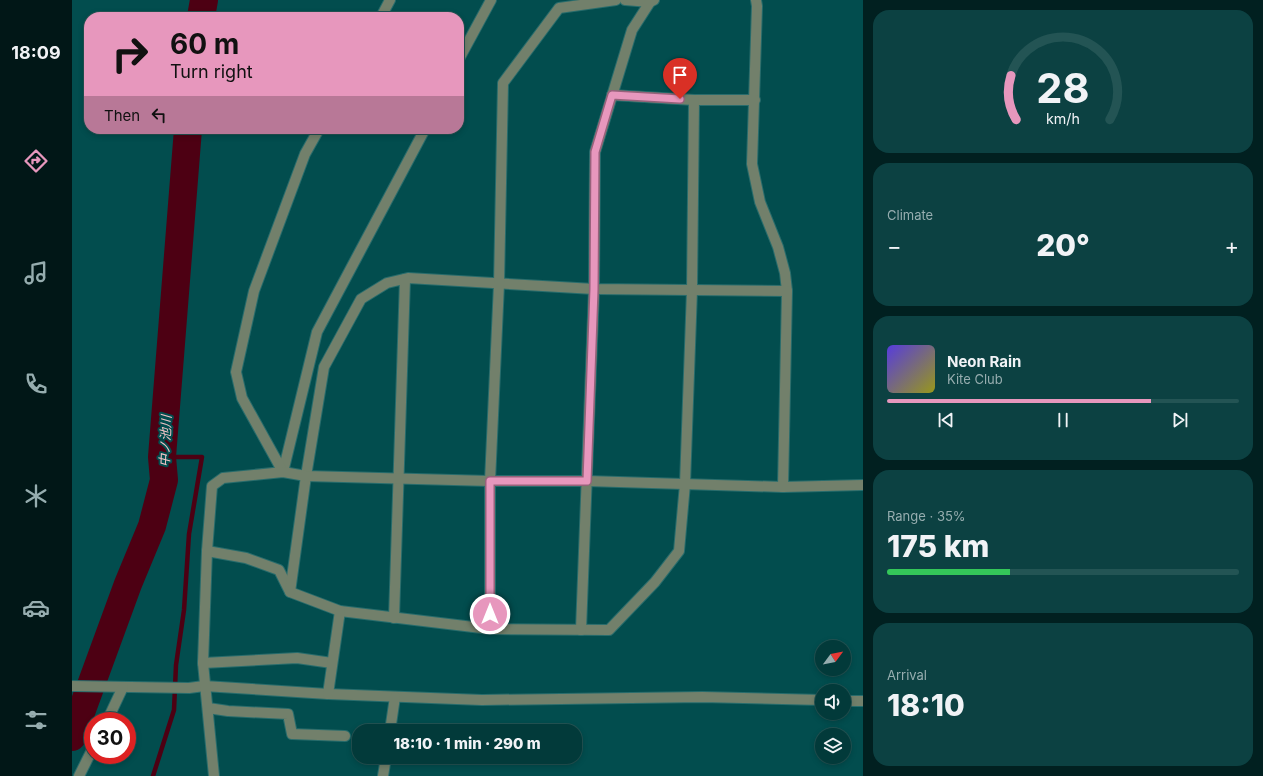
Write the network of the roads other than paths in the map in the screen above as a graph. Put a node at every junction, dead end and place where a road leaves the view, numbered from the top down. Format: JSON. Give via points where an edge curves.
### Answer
{"nodes":[{"id":1,"x":390,"y":0,"type":"edge"},
{"id":2,"x":491,"y":0,"type":"edge"},
{"id":3,"x":616,"y":0,"type":"edge"},
{"id":4,"x":625,"y":0,"type":"edge"},
{"id":5,"x":756,"y":0,"type":"edge"},
{"id":6,"x":652,"y":1,"type":"edge"},
{"id":7,"x":384,"y":12,"type":"edge"},
{"id":8,"x":464,"y":50,"type":"edge"},
{"id":9,"x":612,"y":95,"type":"junction"},
{"id":10,"x":694,"y":100,"type":"junction"},
{"id":11,"x":755,"y":100,"type":"junction"},
{"id":12,"x":316,"y":134,"type":"edge"},
{"id":13,"x":422,"y":134,"type":"edge"},
{"id":14,"x":405,"y":279,"type":"junction"},
{"id":15,"x":499,"y":284,"type":"junction"},
{"id":16,"x":594,"y":289,"type":"junction"},
{"id":17,"x":692,"y":290,"type":"junction"},
{"id":18,"x":787,"y":291,"type":"junction"},
{"id":19,"x":283,"y":472,"type":"junction"},
{"id":20,"x":306,"y":476,"type":"junction"},
{"id":21,"x":398,"y":478,"type":"junction"},
{"id":22,"x":490,"y":481,"type":"junction"},
{"id":23,"x":587,"y":481,"type":"junction"},
{"id":24,"x":685,"y":484,"type":"junction"},
{"id":25,"x":863,"y":485,"type":"edge"},
{"id":26,"x":783,"y":487,"type":"junction"},
{"id":27,"x":206,"y":551,"type":"junction"},
{"id":28,"x":290,"y":592,"type":"junction"},
{"id":29,"x":340,"y":612,"type":"junction"},
{"id":30,"x":394,"y":618,"type":"junction"},
{"id":31,"x":490,"y":629,"type":"junction"},
{"id":32,"x":581,"y":630,"type":"junction"},
{"id":33,"x":203,"y":663,"type":"junction"},
{"id":34,"x":332,"y":663,"type":"junction"},
{"id":35,"x":72,"y":686,"type":"edge"},
{"id":36,"x":204,"y":686,"type":"junction"},
{"id":37,"x":119,"y":687,"type":"junction"},
{"id":38,"x":328,"y":694,"type":"junction"},
{"id":39,"x":395,"y":697,"type":"junction"},
{"id":40,"x":815,"y":700,"type":"edge"},
{"id":41,"x":851,"y":700,"type":"edge"},
{"id":42,"x":863,"y":701,"type":"edge"},
{"id":43,"x":208,"y":708,"type":"junction"},
{"id":44,"x":109,"y":712,"type":"edge"},
{"id":45,"x":391,"y":724,"type":"edge"},
{"id":46,"x":345,"y":736,"type":"dead end"},
{"id":47,"x":85,"y":764,"type":"edge"},
{"id":48,"x":385,"y":764,"type":"edge"},
{"id":49,"x":79,"y":776,"type":"edge"},
{"id":50,"x":214,"y":776,"type":"edge"},
{"id":51,"x":383,"y":776,"type":"edge"}],
"edges":[{"from":1,"to":7,"type":"street"},
{"from":2,"to":8,"type":"street"},
{"from":3,"to":15,"type":"street","via":[[559,8],[503,83]]},
{"from":4,"to":6,"type":"street"},
{"from":5,"to":11,"type":"street"},
{"from":6,"to":9,"type":"street","via":[[632,30]]},
{"from":9,"to":10,"type":"street"},
{"from":9,"to":16,"type":"street","via":[[595,152]]},
{"from":10,"to":11,"type":"street"},
{"from":10,"to":17,"type":"street"},
{"from":11,"to":18,"type":"street","via":[[752,164],[760,202],[778,247]]},
{"from":12,"to":19,"type":"street","via":[[305,154],[254,291],[236,372],[242,398]]},
{"from":13,"to":19,"type":"street","via":[[317,332]]},
{"from":14,"to":15,"type":"street"},
{"from":14,"to":20,"type":"street","via":[[387,283],[361,299],[324,367]]},
{"from":14,"to":21,"type":"street"},
{"from":15,"to":16,"type":"street"},
{"from":15,"to":22,"type":"street"},
{"from":16,"to":17,"type":"street"},
{"from":16,"to":23,"type":"street"},
{"from":17,"to":18,"type":"street"},
{"from":17,"to":24,"type":"street"},
{"from":18,"to":26,"type":"street"},
{"from":19,"to":20,"type":"street"},
{"from":19,"to":27,"type":"street","via":[[223,478],[212,486]]},
{"from":20,"to":21,"type":"street"},
{"from":20,"to":28,"type":"street"},
{"from":21,"to":22,"type":"street"},
{"from":21,"to":30,"type":"street"},
{"from":22,"to":23,"type":"street"},
{"from":22,"to":31,"type":"street"},
{"from":23,"to":24,"type":"street"},
{"from":23,"to":32,"type":"street"},
{"from":24,"to":26,"type":"street"},
{"from":24,"to":32,"type":"street","via":[[679,551],[655,582],[608,630]]},
{"from":25,"to":26,"type":"street"},
{"from":27,"to":28,"type":"street","via":[[246,558],[279,570]]},
{"from":27,"to":33,"type":"street"},
{"from":28,"to":29,"type":"street"},
{"from":29,"to":30,"type":"street"},
{"from":29,"to":34,"type":"street"},
{"from":30,"to":31,"type":"street"},
{"from":31,"to":32,"type":"street"},
{"from":33,"to":34,"type":"street","via":[[297,658]]},
{"from":33,"to":36,"type":"street"},
{"from":34,"to":38,"type":"street"},
{"from":35,"to":37,"type":"street"},
{"from":36,"to":37,"type":"street"},
{"from":36,"to":38,"type":"street"},
{"from":36,"to":43,"type":"street"},
{"from":37,"to":44,"type":"street"},
{"from":38,"to":39,"type":"street"},
{"from":39,"to":40,"type":"street","via":[[482,700],[702,697]]},
{"from":39,"to":45,"type":"street"},
{"from":41,"to":42,"type":"street"},
{"from":43,"to":46,"type":"street","via":[[288,714],[292,734]]},
{"from":43,"to":50,"type":"street"},
{"from":47,"to":49,"type":"street"},
{"from":48,"to":51,"type":"street"}]}
